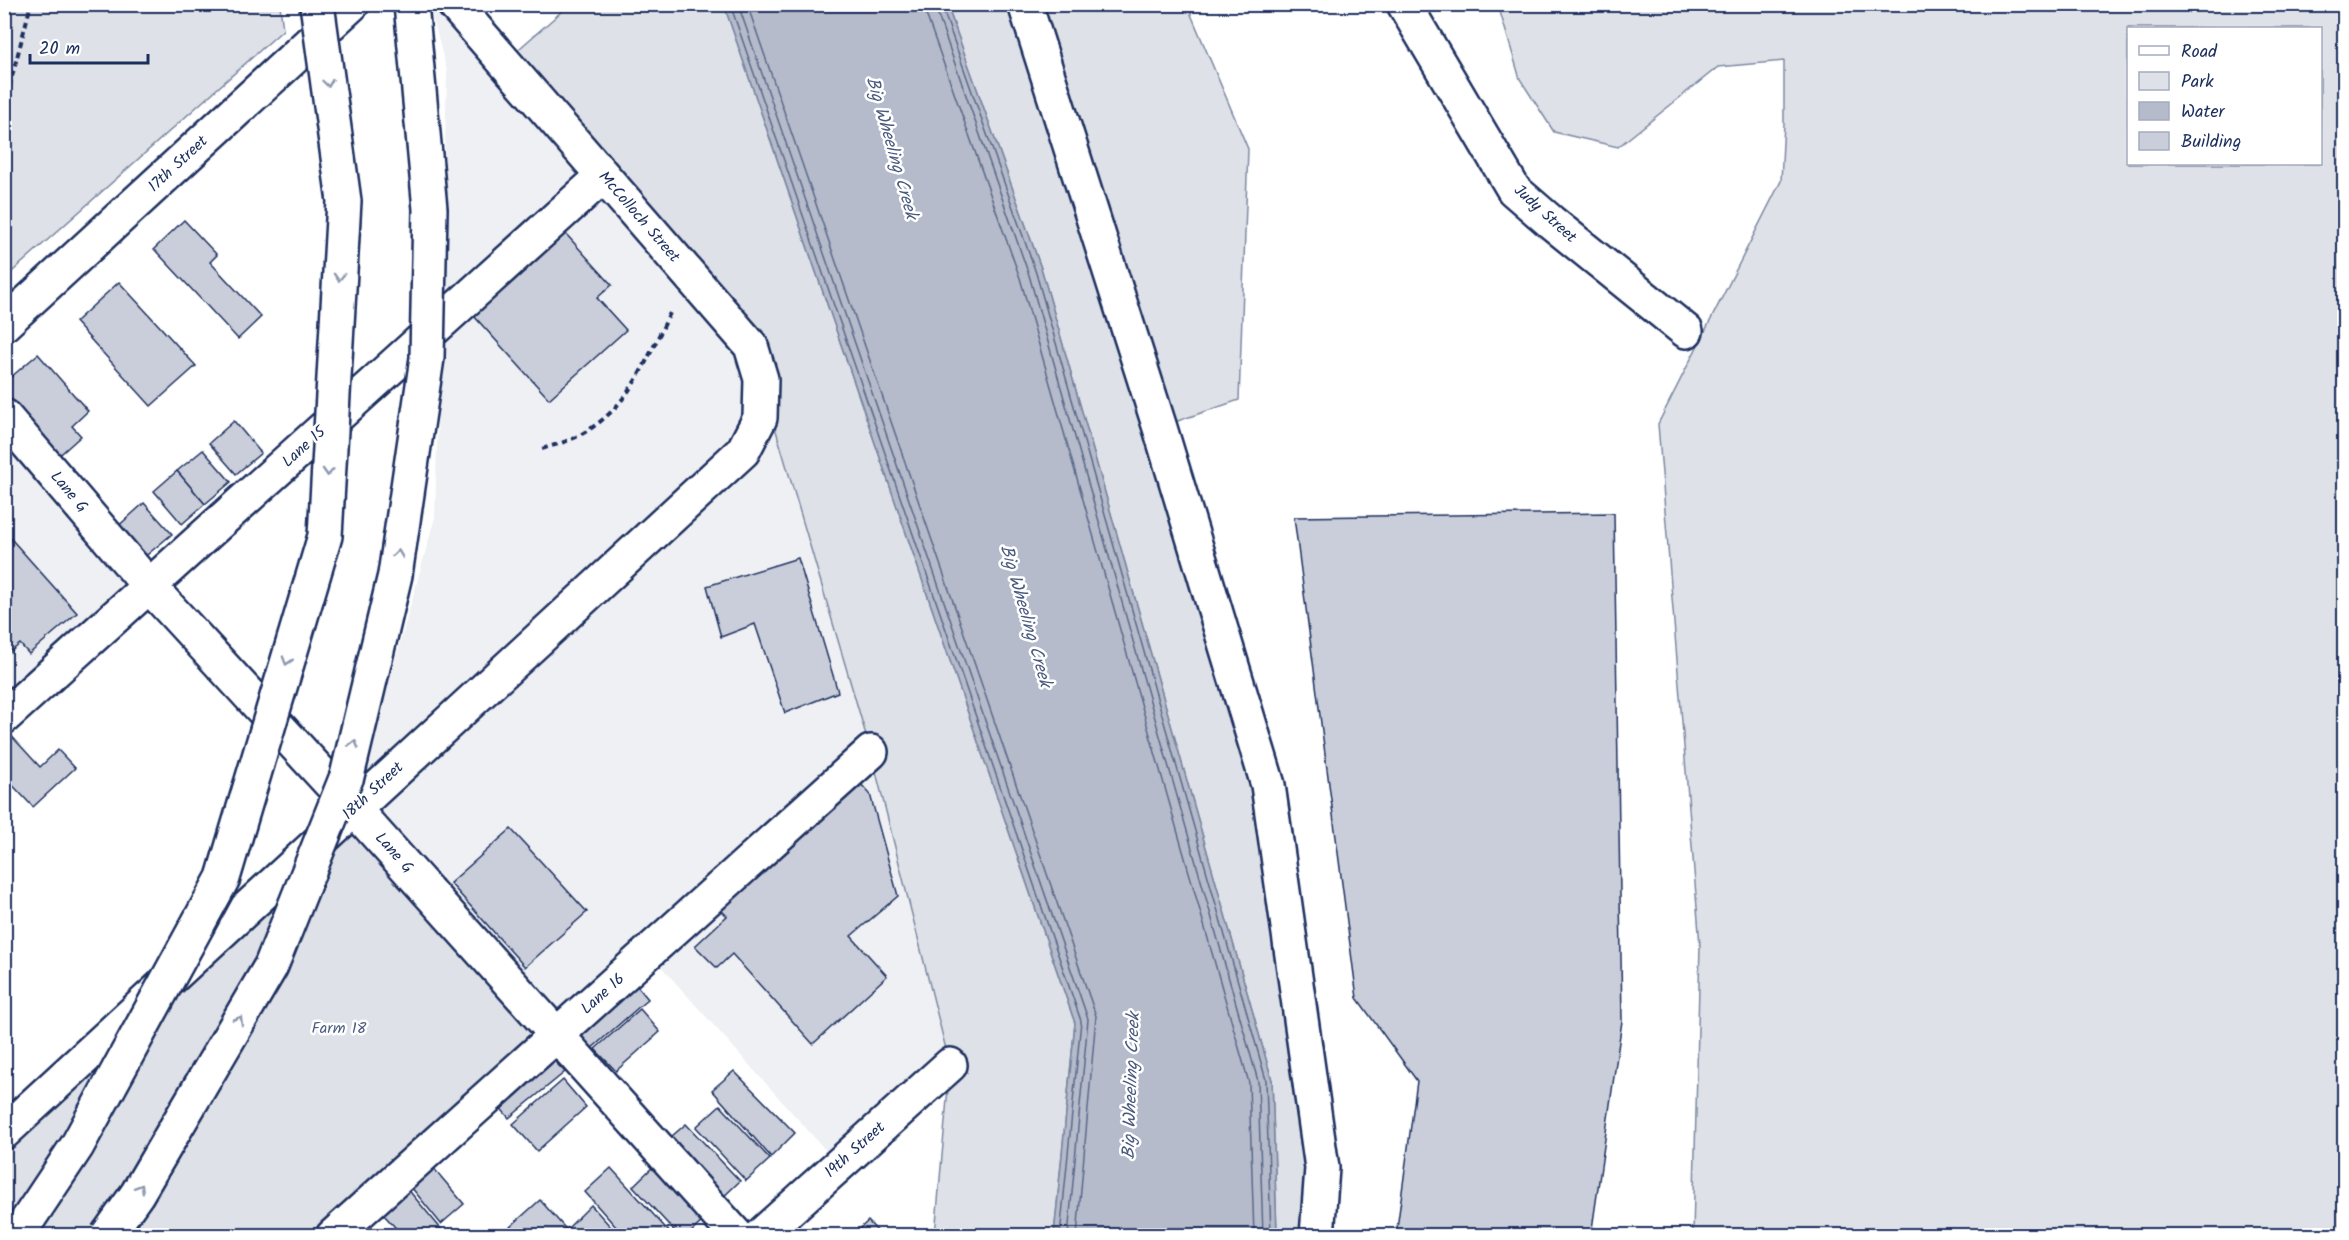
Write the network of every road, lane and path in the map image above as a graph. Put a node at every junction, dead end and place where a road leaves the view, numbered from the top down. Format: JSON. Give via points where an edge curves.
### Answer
{"nodes":[{"id":1,"x":31,"y":4,"type":"edge"},
{"id":2,"x":317,"y":4,"type":"edge"},
{"id":3,"x":352,"y":4,"type":"edge"},
{"id":4,"x":411,"y":4,"type":"edge"},
{"id":5,"x":454,"y":4,"type":"edge"},
{"id":6,"x":1025,"y":4,"type":"edge"},
{"id":7,"x":1404,"y":4,"type":"edge"},
{"id":8,"x":4,"y":107,"type":"edge"},
{"id":9,"x":603,"y":176,"type":"junction"},
{"id":10,"x":689,"y":275,"type":"junction"},
{"id":11,"x":4,"y":324,"type":"edge"},
{"id":12,"x":1686,"y":331,"type":"dead end"},
{"id":13,"x":4,"y":416,"type":"edge"},
{"id":14,"x":542,"y":449,"type":"dead end"},
{"id":15,"x":743,"y":451,"type":"joint"},
{"id":16,"x":149,"y":586,"type":"junction"},
{"id":17,"x":4,"y":717,"type":"edge"},
{"id":18,"x":871,"y":752,"type":"dead end"},
{"id":19,"x":354,"y":809,"type":"junction"},
{"id":20,"x":556,"y":1036,"type":"junction"},
{"id":21,"x":950,"y":1065,"type":"dead end"},
{"id":22,"x":4,"y":1132,"type":"edge"},
{"id":23,"x":17,"y":1236,"type":"edge"},
{"id":24,"x":106,"y":1236,"type":"edge"},
{"id":25,"x":333,"y":1236,"type":"edge"},
{"id":26,"x":737,"y":1236,"type":"edge"},
{"id":27,"x":760,"y":1236,"type":"edge"},
{"id":28,"x":1317,"y":1236,"type":"edge"}],
"edges":[{"from":1,"to":8,"type":"path"},
{"from":2,"to":23,"type":"main road","one_way":true,"bridge":true,"via":[[344,201],[325,536],[223,878],[77,1146]]},
{"from":3,"to":11,"type":"main road","name":"17th Street"},
{"from":24,"to":4,"type":"main road","one_way":true,"bridge":true,"via":[[137,1194],[271,966],[347,776],[395,575],[427,358],[430,209]]},
{"from":5,"to":9,"type":"main road","name":"McColloch Street"},
{"from":6,"to":28,"type":"main road","via":[[1268,785],[1322,1168]]},
{"from":7,"to":12,"type":"main road","name":"Judy Street","via":[[1514,190]]},
{"from":9,"to":10,"type":"main road","name":"McColloch Street"},
{"from":9,"to":16,"type":"main road","name":"Lane 15"},
{"from":10,"to":14,"type":"path","via":[[630,391],[608,416],[577,436]]},
{"from":10,"to":15,"type":"main road","name":"McColloch Street","via":[[751,346],[761,379],[760,418]]},
{"from":13,"to":16,"type":"main road","name":"Lane G"},
{"from":15,"to":19,"type":"main road","name":"18th Street"},
{"from":16,"to":17,"type":"main road","name":"Lane 15"},
{"from":16,"to":19,"type":"main road","name":"Lane G"},
{"from":18,"to":20,"type":"main road","name":"Lane 16"},
{"from":19,"to":20,"type":"main road","name":"Lane G"},
{"from":19,"to":22,"type":"main road","name":"18th Street"},
{"from":20,"to":25,"type":"main road","name":"Lane 16"},
{"from":20,"to":26,"type":"main road","name":"Lane G"},
{"from":21,"to":27,"type":"main road","name":"19th Street"}]}
